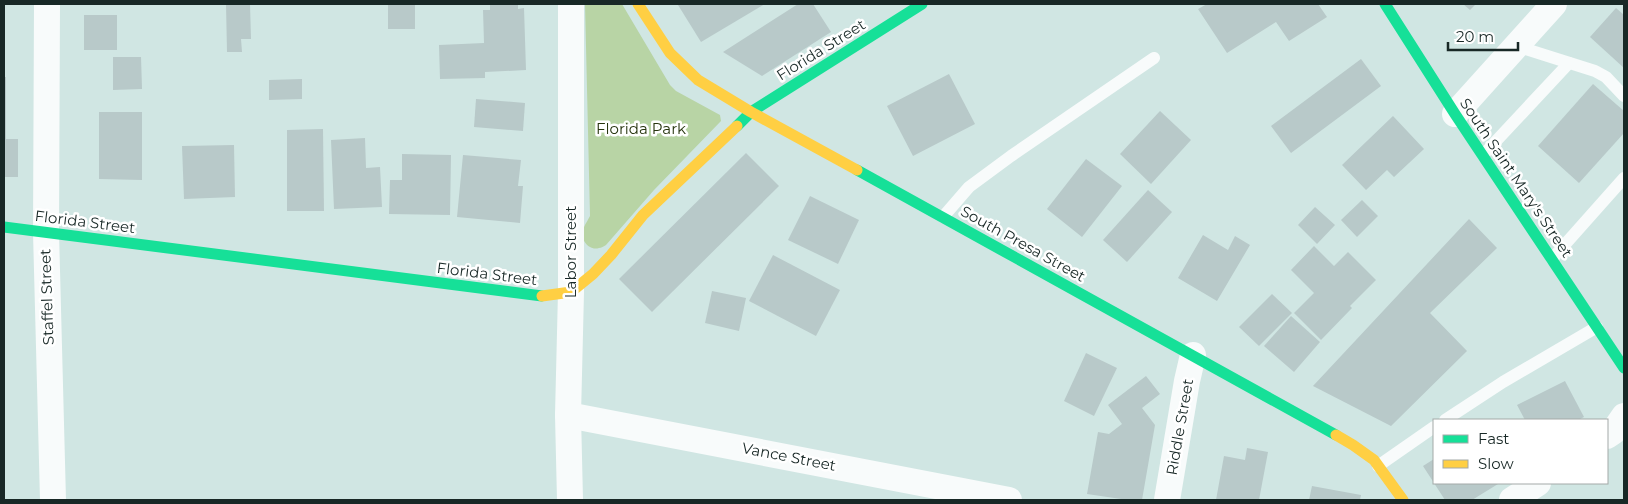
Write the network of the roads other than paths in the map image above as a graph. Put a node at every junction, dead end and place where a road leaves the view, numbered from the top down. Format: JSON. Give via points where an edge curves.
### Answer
{"nodes":[{"id":1,"x":47,"y":4,"type":"edge"},
{"id":2,"x":571,"y":4,"type":"edge"},
{"id":3,"x":638,"y":4,"type":"edge"},
{"id":4,"x":922,"y":4,"type":"edge"},
{"id":5,"x":1386,"y":4,"type":"edge"},
{"id":6,"x":1554,"y":4,"type":"edge"},
{"id":7,"x":1516,"y":46,"type":"junction"},
{"id":8,"x":1154,"y":58,"type":"dead end"},
{"id":9,"x":1569,"y":63,"type":"junction"},
{"id":10,"x":1624,"y":96,"type":"edge"},
{"id":11,"x":751,"y":112,"type":"junction"},
{"id":12,"x":1455,"y":114,"type":"junction"},
{"id":13,"x":1483,"y":155,"type":"junction"},
{"id":14,"x":1624,"y":178,"type":"edge"},
{"id":15,"x":943,"y":217,"type":"junction"},
{"id":16,"x":4,"y":227,"type":"edge"},
{"id":17,"x":46,"y":232,"type":"junction"},
{"id":18,"x":1552,"y":259,"type":"junction"},
{"id":19,"x":571,"y":292,"type":"junction"},
{"id":20,"x":1597,"y":327,"type":"junction"},
{"id":21,"x":1193,"y":355,"type":"junction"},
{"id":22,"x":1624,"y":368,"type":"edge"},
{"id":23,"x":568,"y":414,"type":"junction"},
{"id":24,"x":1624,"y":416,"type":"edge"},
{"id":25,"x":1447,"y":419,"type":"edge"},
{"id":26,"x":1433,"y":428,"type":"edge"},
{"id":27,"x":1608,"y":435,"type":"edge"},
{"id":28,"x":1378,"y":466,"type":"junction"},
{"id":29,"x":1536,"y":484,"type":"edge"},
{"id":30,"x":53,"y":500,"type":"edge"},
{"id":31,"x":570,"y":500,"type":"edge"},
{"id":32,"x":1009,"y":500,"type":"edge"},
{"id":33,"x":1167,"y":500,"type":"edge"},
{"id":34,"x":1403,"y":500,"type":"edge"},
{"id":35,"x":1512,"y":500,"type":"edge"}],
"edges":[{"from":1,"to":17,"type":"street","name":"Staffel Street"},
{"from":2,"to":19,"type":"street","name":"Labor Street"},
{"from":3,"to":11,"type":"main road","name":"South Presa Street","via":[[667,50],[684,68],[702,83]]},
{"from":4,"to":11,"type":"main road","name":"Florida Street"},
{"from":5,"to":12,"type":"main road","name":"South Saint Mary's Street"},
{"from":6,"to":7,"type":"street"},
{"from":7,"to":9,"type":"lane"},
{"from":7,"to":12,"type":"street"},
{"from":8,"to":15,"type":"lane","via":[[969,187]]},
{"from":9,"to":10,"type":"lane","via":[[1606,77]]},
{"from":9,"to":13,"type":"lane"},
{"from":11,"to":15,"type":"main road","name":"South Presa Street"},
{"from":11,"to":19,"type":"main road","name":"Florida Street","via":[[643,215],[611,255]]},
{"from":12,"to":13,"type":"main road","name":"South Saint Mary's Street"},
{"from":13,"to":18,"type":"main road","name":"South Saint Mary's Street"},
{"from":14,"to":18,"type":"lane"},
{"from":15,"to":21,"type":"main road","name":"South Presa Street"},
{"from":16,"to":17,"type":"main road","name":"Florida Street"},
{"from":17,"to":19,"type":"main road","name":"Florida Street","via":[[539,297]]},
{"from":17,"to":30,"type":"street","name":"Staffel Street"},
{"from":18,"to":20,"type":"main road","name":"South Saint Mary's Street"},
{"from":19,"to":23,"type":"street","name":"Labor Street"},
{"from":20,"to":22,"type":"main road","name":"South Saint Mary's Street"},
{"from":20,"to":25,"type":"lane"},
{"from":21,"to":28,"type":"main road","name":"South Presa Street","via":[[1353,445]]},
{"from":21,"to":33,"type":"street","name":"Riddle Street"},
{"from":23,"to":31,"type":"street","name":"Labor Street"},
{"from":23,"to":32,"type":"street","name":"Vance Street"},
{"from":24,"to":27,"type":"street"},
{"from":26,"to":28,"type":"lane"},
{"from":28,"to":34,"type":"main road","name":"South Presa Street"},
{"from":29,"to":35,"type":"street"}]}
